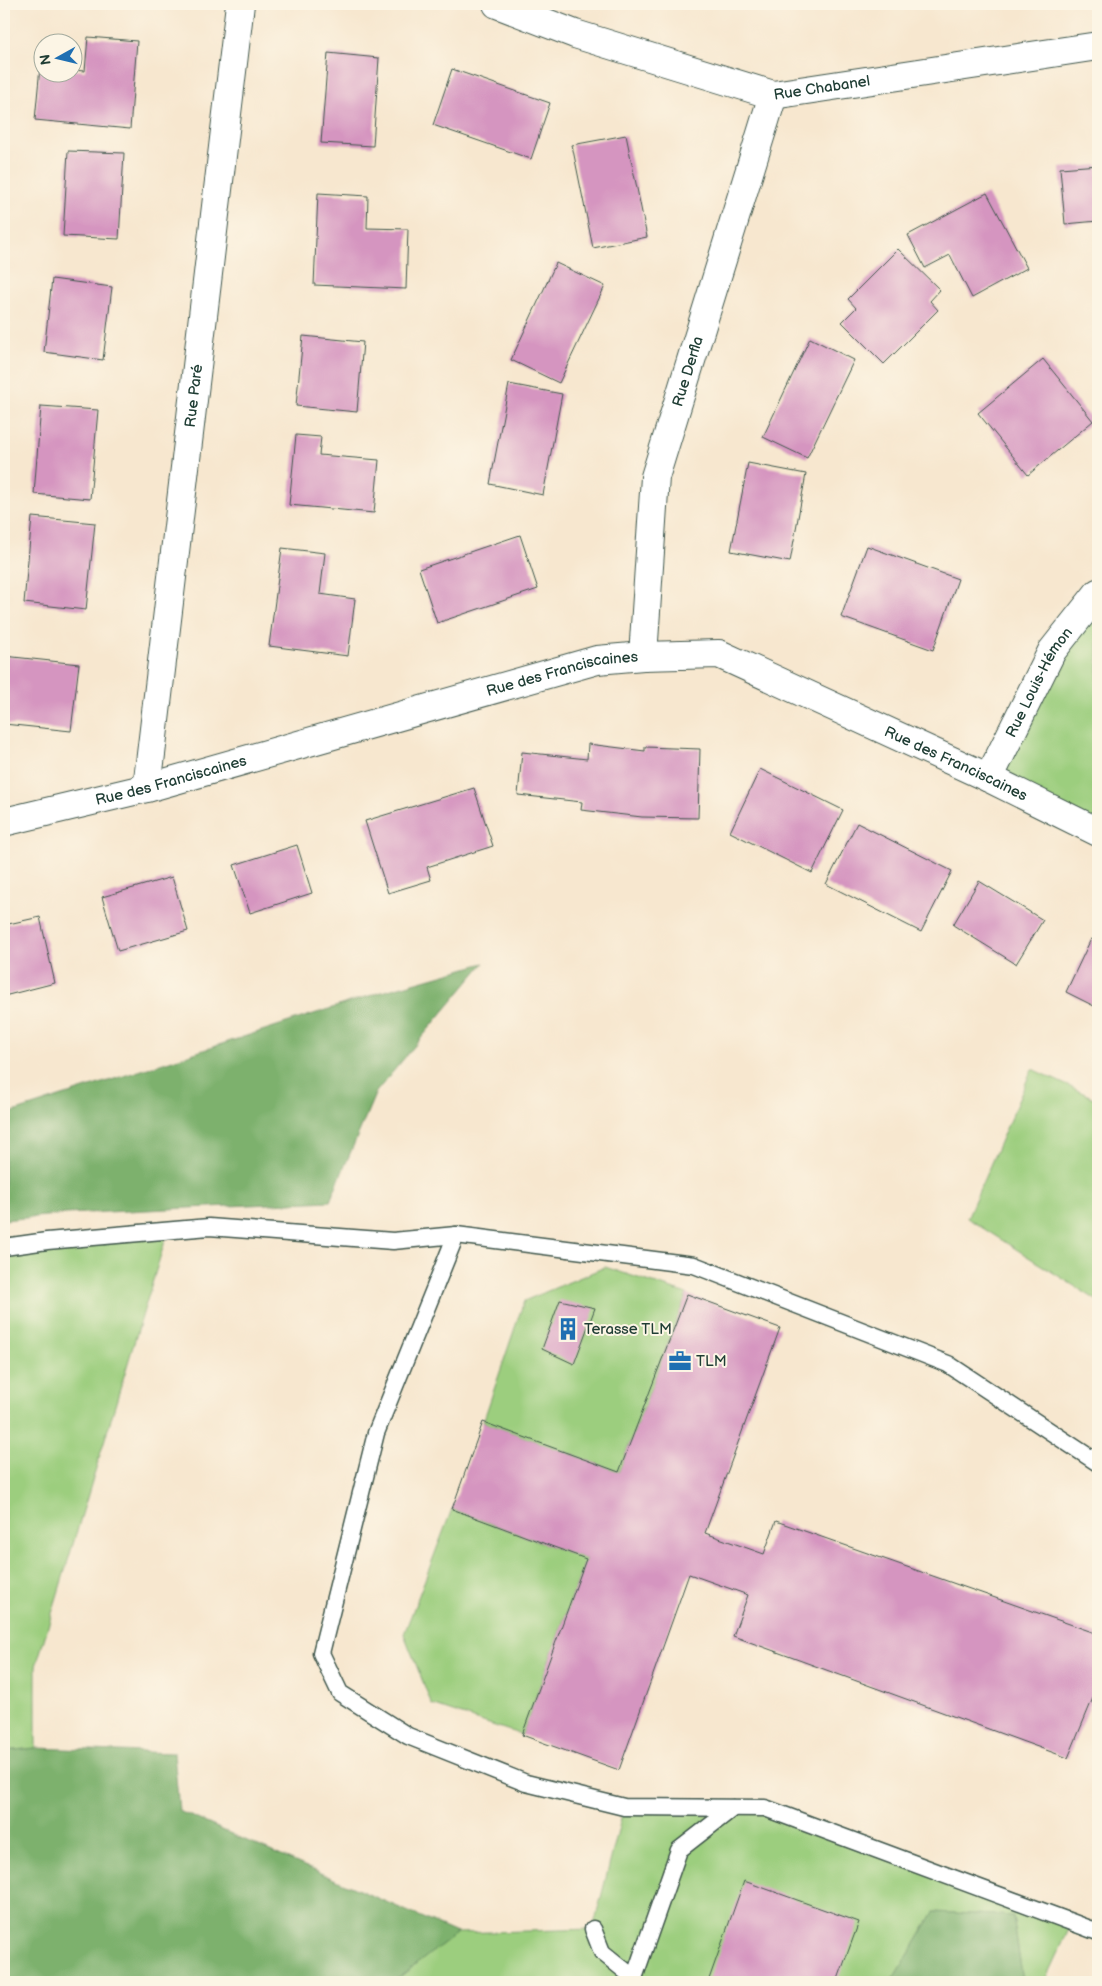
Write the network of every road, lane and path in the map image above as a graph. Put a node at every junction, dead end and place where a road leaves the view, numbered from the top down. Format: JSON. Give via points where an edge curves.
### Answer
{"nodes":[{"id":1,"x":240,"y":4,"type":"edge"},
{"id":2,"x":497,"y":4,"type":"edge"},
{"id":3,"x":1098,"y":46,"type":"edge"},
{"id":4,"x":773,"y":95,"type":"junction"},
{"id":5,"x":1098,"y":593,"type":"edge"},
{"id":6,"x":643,"y":656,"type":"junction"},
{"id":7,"x":990,"y":778,"type":"junction"},
{"id":8,"x":147,"y":788,"type":"junction"},
{"id":9,"x":4,"y":822,"type":"edge"},
{"id":10,"x":1098,"y":832,"type":"edge"},
{"id":11,"x":456,"y":1235,"type":"junction"},
{"id":12,"x":4,"y":1248,"type":"edge"},
{"id":13,"x":1098,"y":1462,"type":"edge"},
{"id":14,"x":733,"y":1808,"type":"junction"},
{"id":15,"x":593,"y":1929,"type":"dead end"},
{"id":16,"x":1098,"y":1932,"type":"edge"}],
"edges":[{"from":1,"to":8,"type":"street","name":"Rue Paré"},
{"from":2,"to":4,"type":"street","name":"Rue Chabanel","via":[[575,34]]},
{"from":3,"to":4,"type":"street","name":"Rue Chabanel"},
{"from":4,"to":6,"type":"street","name":"Rue Derfla","via":[[655,477]]},
{"from":5,"to":7,"type":"street","name":"Rue Louis-Hémon","via":[[1052,651]]},
{"from":6,"to":7,"type":"street","name":"Rue des Franciscaines","via":[[719,654]]},
{"from":6,"to":8,"type":"street","name":"Rue des Franciscaines","via":[[597,660]]},
{"from":7,"to":10,"type":"street","name":"Rue des Franciscaines"},
{"from":8,"to":9,"type":"street","name":"Rue des Franciscaines"},
{"from":11,"to":12,"type":"lane","via":[[393,1241],[209,1227],[47,1241]]},
{"from":11,"to":13,"type":"lane","via":[[694,1266],[948,1364]]},
{"from":11,"to":14,"type":"lane","via":[[376,1433],[321,1653],[340,1692],[408,1736],[526,1783],[624,1807]]},
{"from":14,"to":15,"type":"lane","via":[[679,1850],[634,1978],[602,1952]]},
{"from":14,"to":16,"type":"lane","via":[[764,1808]]}]}
